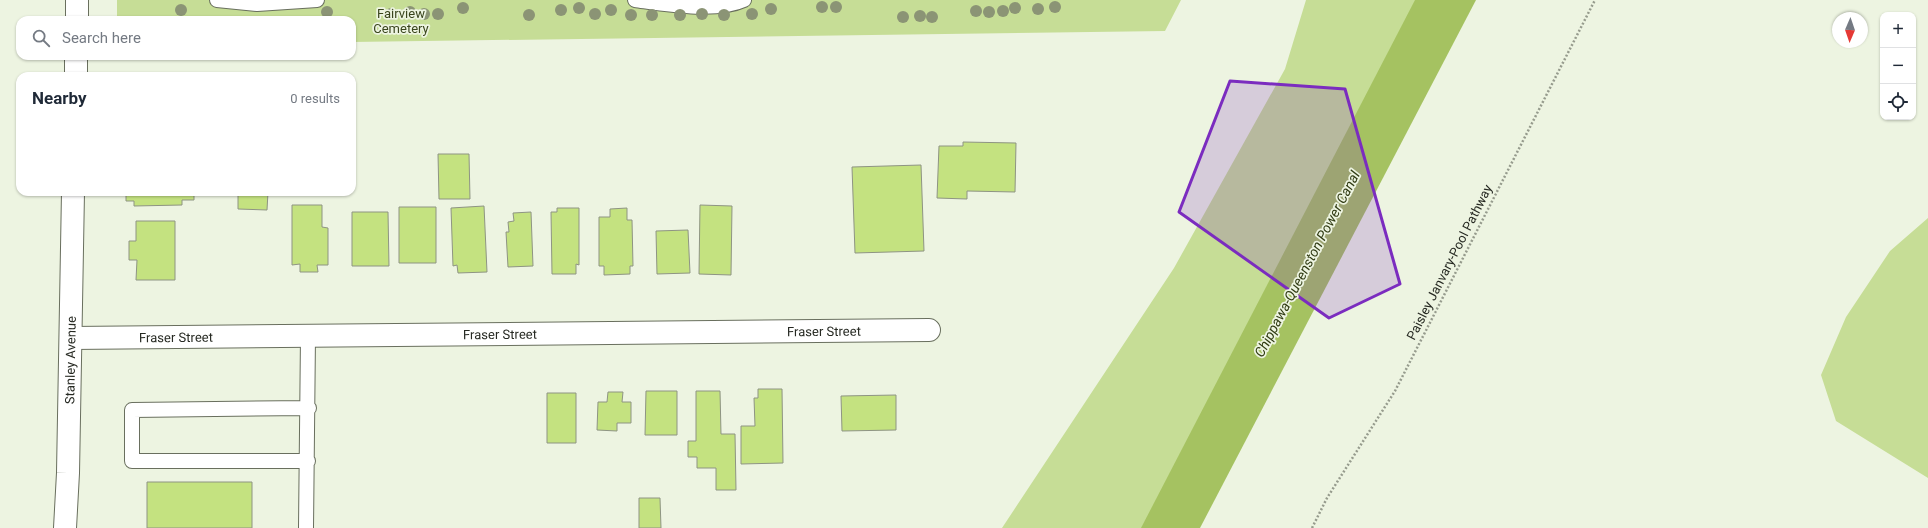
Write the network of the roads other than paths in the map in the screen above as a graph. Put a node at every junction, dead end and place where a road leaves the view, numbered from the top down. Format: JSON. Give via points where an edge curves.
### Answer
{"nodes":[{"id":1,"x":77,"y":0,"type":"edge"},
{"id":2,"x":217,"y":0,"type":"edge"},
{"id":3,"x":317,"y":0,"type":"edge"},
{"id":4,"x":635,"y":0,"type":"edge"},
{"id":5,"x":744,"y":0,"type":"edge"},
{"id":6,"x":77,"y":16,"type":"edge"},
{"id":7,"x":76,"y":60,"type":"edge"},
{"id":8,"x":76,"y":72,"type":"edge"},
{"id":9,"x":74,"y":196,"type":"edge"},
{"id":10,"x":930,"y":330,"type":"dead end"},
{"id":11,"x":308,"y":336,"type":"junction"},
{"id":12,"x":71,"y":338,"type":"junction"},
{"id":13,"x":309,"y":408,"type":"junction"},
{"id":14,"x":308,"y":461,"type":"junction"},
{"id":15,"x":65,"y":528,"type":"edge"},
{"id":16,"x":306,"y":528,"type":"edge"}],
"edges":[{"from":1,"to":6,"type":"street"},
{"from":2,"to":3,"type":"lane","via":[[257,4]]},
{"from":4,"to":5,"type":"lane","via":[[696,6]]},
{"from":7,"to":8,"type":"street"},
{"from":9,"to":12,"type":"street","name":"Stanley Avenue"},
{"from":10,"to":11,"type":"street","name":"Fraser Street"},
{"from":11,"to":12,"type":"street","name":"Fraser Street"},
{"from":11,"to":13,"type":"lane"},
{"from":12,"to":15,"type":"street","name":"Stanley Avenue"},
{"from":13,"to":14,"type":"lane"},
{"from":13,"to":14,"type":"lane","via":[[132,410],[132,461]]},
{"from":14,"to":16,"type":"lane"}]}
